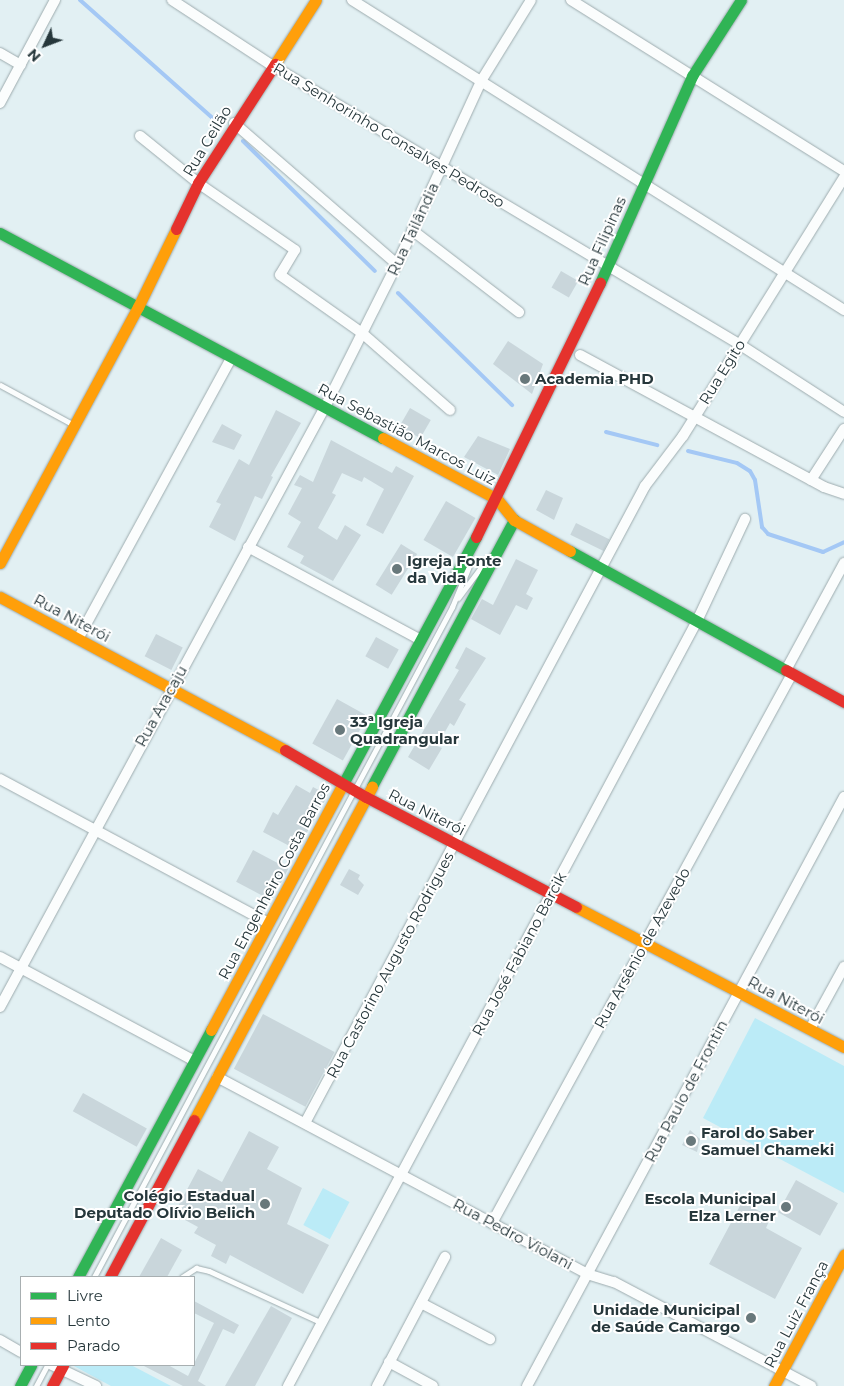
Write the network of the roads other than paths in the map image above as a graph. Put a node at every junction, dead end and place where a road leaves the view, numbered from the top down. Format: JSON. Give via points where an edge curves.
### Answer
{"nodes":[{"id":1,"x":55,"y":0,"type":"edge"},
{"id":2,"x":172,"y":0,"type":"edge"},
{"id":3,"x":316,"y":0,"type":"edge"},
{"id":4,"x":352,"y":0,"type":"edge"},
{"id":5,"x":531,"y":0,"type":"edge"},
{"id":6,"x":571,"y":0,"type":"edge"},
{"id":7,"x":741,"y":0,"type":"edge"},
{"id":8,"x":0,"y":54,"type":"edge"},
{"id":9,"x":21,"y":64,"type":"junction"},
{"id":10,"x":273,"y":66,"type":"junction"},
{"id":11,"x":692,"y":76,"type":"junction"},
{"id":12,"x":481,"y":81,"type":"junction"},
{"id":13,"x":0,"y":103,"type":"edge"},
{"id":14,"x":234,"y":123,"type":"junction"},
{"id":15,"x":140,"y":136,"type":"dead end"},
{"id":16,"x":442,"y":166,"type":"junction"},
{"id":17,"x":844,"y":171,"type":"edge"},
{"id":18,"x":844,"y":177,"type":"edge"},
{"id":19,"x":198,"y":182,"type":"junction"},
{"id":20,"x":645,"y":183,"type":"junction"},
{"id":21,"x":412,"y":230,"type":"junction"},
{"id":22,"x":0,"y":233,"type":"edge"},
{"id":23,"x":397,"y":264,"type":"junction"},
{"id":24,"x":608,"y":266,"type":"junction"},
{"id":25,"x":784,"y":274,"type":"junction"},
{"id":26,"x":138,"y":307,"type":"junction"},
{"id":27,"x":844,"y":310,"type":"edge"},
{"id":28,"x":519,"y":312,"type":"dead end"},
{"id":29,"x":362,"y":333,"type":"junction"},
{"id":30,"x":739,"y":344,"type":"junction"},
{"id":31,"x":580,"y":355,"type":"dead end"},
{"id":32,"x":232,"y":357,"type":"junction"},
{"id":33,"x":0,"y":385,"type":"edge"},
{"id":34,"x":325,"y":407,"type":"junction"},
{"id":35,"x":450,"y":410,"type":"dead end"},
{"id":36,"x":844,"y":412,"type":"edge"},
{"id":37,"x":695,"y":416,"type":"junction"},
{"id":38,"x":72,"y":424,"type":"junction"},
{"id":39,"x":844,"y":429,"type":"edge"},
{"id":40,"x":811,"y":480,"type":"junction"},
{"id":41,"x":844,"y":494,"type":"edge"},
{"id":42,"x":497,"y":499,"type":"junction"},
{"id":43,"x":744,"y":518,"type":"dead end"},
{"id":44,"x":514,"y":520,"type":"junction"},
{"id":45,"x":248,"y":547,"type":"junction"},
{"id":46,"x":0,"y":563,"type":"edge"},
{"id":47,"x":844,"y":563,"type":"edge"},
{"id":48,"x":601,"y":568,"type":"junction"},
{"id":49,"x":0,"y":597,"type":"edge"},
{"id":50,"x":452,"y":607,"type":"junction"},
{"id":51,"x":697,"y":621,"type":"junction"},
{"id":52,"x":78,"y":639,"type":"junction"},
{"id":53,"x":421,"y":640,"type":"junction"},
{"id":54,"x":789,"y":672,"type":"junction"},
{"id":55,"x":170,"y":688,"type":"junction"},
{"id":56,"x":844,"y":702,"type":"edge"},
{"id":57,"x":0,"y":779,"type":"edge"},
{"id":58,"x":345,"y":782,"type":"junction"},
{"id":59,"x":354,"y":789,"type":"junction"},
{"id":60,"x":844,"y":796,"type":"edge"},
{"id":61,"x":366,"y":797,"type":"junction"},
{"id":62,"x":94,"y":829,"type":"junction"},
{"id":63,"x":454,"y":843,"type":"junction"},
{"id":64,"x":551,"y":893,"type":"junction"},
{"id":65,"x":269,"y":923,"type":"junction"},
{"id":66,"x":645,"y":942,"type":"junction"},
{"id":67,"x":0,"y":957,"type":"edge"},
{"id":68,"x":844,"y":967,"type":"edge"},
{"id":69,"x":20,"y":968,"type":"junction"},
{"id":70,"x":739,"y":992,"type":"junction"},
{"id":71,"x":0,"y":1007,"type":"edge"},
{"id":72,"x":810,"y":1029,"type":"junction"},
{"id":73,"x":844,"y":1047,"type":"edge"},
{"id":74,"x":195,"y":1060,"type":"junction"},
{"id":75,"x":217,"y":1077,"type":"junction"},
{"id":76,"x":305,"y":1123,"type":"junction"},
{"id":77,"x":401,"y":1175,"type":"junction"},
{"id":78,"x":492,"y":1223,"type":"junction"},
{"id":79,"x":844,"y":1255,"type":"edge"},
{"id":80,"x":445,"y":1257,"type":"dead end"},
{"id":81,"x":587,"y":1274,"type":"junction"},
{"id":82,"x":79,"y":1276,"type":"edge"},
{"id":83,"x":95,"y":1276,"type":"edge"},
{"id":84,"x":111,"y":1276,"type":"edge"},
{"id":85,"x":184,"y":1276,"type":"edge"},
{"id":86,"x":421,"y":1303,"type":"junction"},
{"id":87,"x":322,"y":1323,"type":"junction"},
{"id":88,"x":0,"y":1340,"type":"edge"},
{"id":89,"x":490,"y":1340,"type":"dead end"},
{"id":90,"x":20,"y":1351,"type":"edge"},
{"id":91,"x":389,"y":1362,"type":"junction"},
{"id":92,"x":30,"y":1366,"type":"edge"},
{"id":93,"x":46,"y":1366,"type":"edge"},
{"id":94,"x":59,"y":1366,"type":"edge"},
{"id":95,"x":782,"y":1371,"type":"junction"},
{"id":96,"x":20,"y":1386,"type":"edge"},
{"id":97,"x":36,"y":1386,"type":"edge"},
{"id":98,"x":52,"y":1386,"type":"edge"},
{"id":99,"x":96,"y":1386,"type":"edge"},
{"id":100,"x":288,"y":1386,"type":"edge"},
{"id":101,"x":377,"y":1386,"type":"edge"},
{"id":102,"x":433,"y":1386,"type":"edge"},
{"id":103,"x":527,"y":1386,"type":"edge"},
{"id":104,"x":774,"y":1386,"type":"edge"},
{"id":105,"x":811,"y":1386,"type":"edge"}],
"edges":[{"from":1,"to":9,"type":"street"},
{"from":2,"to":10,"type":"street","name":"Rua Senhorinho Gonsalves Pedroso"},
{"from":3,"to":10,"type":"street","name":"Rua Ceilão"},
{"from":4,"to":12,"type":"street"},
{"from":5,"to":12,"type":"street","name":"Rua Tailândia"},
{"from":6,"to":11,"type":"street"},
{"from":7,"to":11,"type":"street","name":"Rua Filipinas"},
{"from":8,"to":9,"type":"street"},
{"from":9,"to":13,"type":"street"},
{"from":10,"to":14,"type":"street","name":"Rua Ceilão"},
{"from":10,"to":16,"type":"street","name":"Rua Senhorinho Gonsalves Pedroso"},
{"from":11,"to":17,"type":"street"},
{"from":11,"to":20,"type":"street","name":"Rua Filipinas"},
{"from":12,"to":16,"type":"street","name":"Rua Tailândia"},
{"from":12,"to":20,"type":"street"},
{"from":14,"to":19,"type":"street","name":"Rua Ceilão"},
{"from":14,"to":23,"type":"street"},
{"from":15,"to":19,"type":"street"},
{"from":16,"to":21,"type":"street","name":"Rua Tailândia"},
{"from":16,"to":24,"type":"street","name":"Rua Senhorinho Gonsalves Pedroso"},
{"from":18,"to":25,"type":"street","name":"Rua Egito"},
{"from":19,"to":26,"type":"street","name":"Rua Ceilão"},
{"from":19,"to":29,"type":"street","via":[[270,229],[295,250],[280,274]]},
{"from":20,"to":24,"type":"street","name":"Rua Filipinas"},
{"from":20,"to":25,"type":"street"},
{"from":21,"to":23,"type":"street","name":"Rua Tailândia"},
{"from":21,"to":28,"type":"street"},
{"from":22,"to":26,"type":"street","name":"Rua Sebastião Marcos Luiz"},
{"from":23,"to":29,"type":"street","name":"Rua Tailândia"},
{"from":24,"to":30,"type":"street","name":"Rua Senhorinho Gonsalves Pedroso"},
{"from":24,"to":42,"type":"street","name":"Rua Filipinas"},
{"from":25,"to":27,"type":"street"},
{"from":25,"to":30,"type":"street","name":"Rua Egito"},
{"from":26,"to":32,"type":"street","name":"Rua Sebastião Marcos Luiz"},
{"from":26,"to":38,"type":"street","name":"Rua Ceilão"},
{"from":29,"to":34,"type":"street","name":"Rua Tailândia"},
{"from":29,"to":35,"type":"street"},
{"from":30,"to":36,"type":"street","name":"Rua Senhorinho Gonsalves Pedroso"},
{"from":30,"to":37,"type":"street","name":"Rua Egito"},
{"from":31,"to":37,"type":"street"},
{"from":32,"to":34,"type":"street","name":"Rua Sebastião Marcos Luiz"},
{"from":32,"to":52,"type":"street"},
{"from":33,"to":38,"type":"lane"},
{"from":34,"to":42,"type":"street","name":"Rua Sebastião Marcos Luiz"},
{"from":34,"to":45,"type":"street","name":"Rua Aracaju"},
{"from":37,"to":40,"type":"street"},
{"from":37,"to":48,"type":"street","name":"Rua Egito","via":[[650,477]]},
{"from":38,"to":46,"type":"street","name":"Rua Ceilão"},
{"from":39,"to":40,"type":"street"},
{"from":40,"to":41,"type":"street"},
{"from":42,"to":44,"type":"street","name":"Rua Sebastião Marcos Luiz"},
{"from":42,"to":50,"type":"lane"},
{"from":42,"to":53,"type":"street","name":"Rua Engenheiro Costa Barros"},
{"from":43,"to":51,"type":"street","name":"Rua José Fabiano Barcik"},
{"from":44,"to":48,"type":"street","name":"Rua Sebastião Marcos Luiz"},
{"from":44,"to":50,"type":"lane"},
{"from":44,"to":61,"type":"street"},
{"from":45,"to":53,"type":"street"},
{"from":45,"to":55,"type":"street","name":"Rua Aracaju"},
{"from":47,"to":54,"type":"street","name":"Rua Arsênio de Azevedo"},
{"from":48,"to":51,"type":"street","name":"Rua Sebastião Marcos Luiz"},
{"from":48,"to":63,"type":"street","name":"Rua Castorino Augusto Rodrigues"},
{"from":49,"to":52,"type":"street","name":"Rua Niterói"},
{"from":50,"to":59,"type":"lane"},
{"from":51,"to":54,"type":"street","name":"Rua Sebastião Marcos Luiz"},
{"from":51,"to":64,"type":"street","name":"Rua José Fabiano Barcik"},
{"from":52,"to":55,"type":"street","name":"Rua Niterói"},
{"from":53,"to":58,"type":"street","name":"Rua Engenheiro Costa Barros"},
{"from":54,"to":56,"type":"street","name":"Rua Sebastião Marcos Luiz"},
{"from":54,"to":66,"type":"street","name":"Rua Arsênio de Azevedo"},
{"from":55,"to":58,"type":"street","name":"Rua Niterói"},
{"from":55,"to":62,"type":"street","name":"Rua Aracaju"},
{"from":57,"to":62,"type":"street"},
{"from":58,"to":59,"type":"street","name":"Rua Niterói"},
{"from":58,"to":65,"type":"street","name":"Rua Engenheiro Costa Barros"},
{"from":59,"to":61,"type":"street","name":"Rua Niterói"},
{"from":59,"to":83,"type":"lane"},
{"from":60,"to":70,"type":"street","name":"Rua Paulo de Frontin"},
{"from":61,"to":63,"type":"street","name":"Rua Niterói"},
{"from":61,"to":75,"type":"street"},
{"from":62,"to":65,"type":"street"},
{"from":62,"to":69,"type":"street","name":"Rua Aracaju"},
{"from":63,"to":64,"type":"street","name":"Rua Niterói"},
{"from":63,"to":76,"type":"street","name":"Rua Castorino Augusto Rodrigues"},
{"from":64,"to":66,"type":"street","name":"Rua Niterói"},
{"from":64,"to":77,"type":"street","name":"Rua José Fabiano Barcik"},
{"from":65,"to":74,"type":"street","name":"Rua Engenheiro Costa Barros"},
{"from":66,"to":70,"type":"street","name":"Rua Niterói"},
{"from":66,"to":78,"type":"street","name":"Rua Arsênio de Azevedo"},
{"from":67,"to":69,"type":"street"},
{"from":68,"to":72,"type":"street"},
{"from":69,"to":71,"type":"street","name":"Rua Aracaju"},
{"from":69,"to":74,"type":"street"},
{"from":70,"to":72,"type":"street","name":"Rua Niterói"},
{"from":70,"to":81,"type":"street","name":"Rua Paulo de Frontin"},
{"from":72,"to":73,"type":"street","name":"Rua Niterói"},
{"from":74,"to":82,"type":"street","name":"Rua Engenheiro Costa Barros"},
{"from":75,"to":76,"type":"street","name":"Rua Pedro Violani"},
{"from":75,"to":84,"type":"street"},
{"from":76,"to":77,"type":"street","name":"Rua Pedro Violani"},
{"from":77,"to":78,"type":"street","name":"Rua Pedro Violani"},
{"from":77,"to":87,"type":"street","name":"Rua José Fabiano Barcik"},
{"from":78,"to":81,"type":"street","name":"Rua Pedro Violani"},
{"from":79,"to":95,"type":"street","name":"Rua Luiz França"},
{"from":80,"to":86,"type":"street"},
{"from":81,"to":95,"type":"street","name":"Rua Pedro Violani","via":[[614,1282]]},
{"from":81,"to":103,"type":"street","name":"Rua Paulo de Frontin"},
{"from":85,"to":87,"type":"lane","via":[[196,1268],[209,1271]]},
{"from":86,"to":89,"type":"street"},
{"from":86,"to":91,"type":"street"},
{"from":87,"to":100,"type":"street","name":"Rua José Fabiano Barcik"},
{"from":88,"to":90,"type":"street"},
{"from":91,"to":101,"type":"street"},
{"from":91,"to":102,"type":"street"},
{"from":92,"to":96,"type":"street"},
{"from":93,"to":97,"type":"lane"},
{"from":94,"to":98,"type":"street"},
{"from":94,"to":99,"type":"street"},
{"from":95,"to":104,"type":"street","name":"Rua Luiz França"},
{"from":95,"to":105,"type":"street","name":"Rua Pedro Violani"}]}
